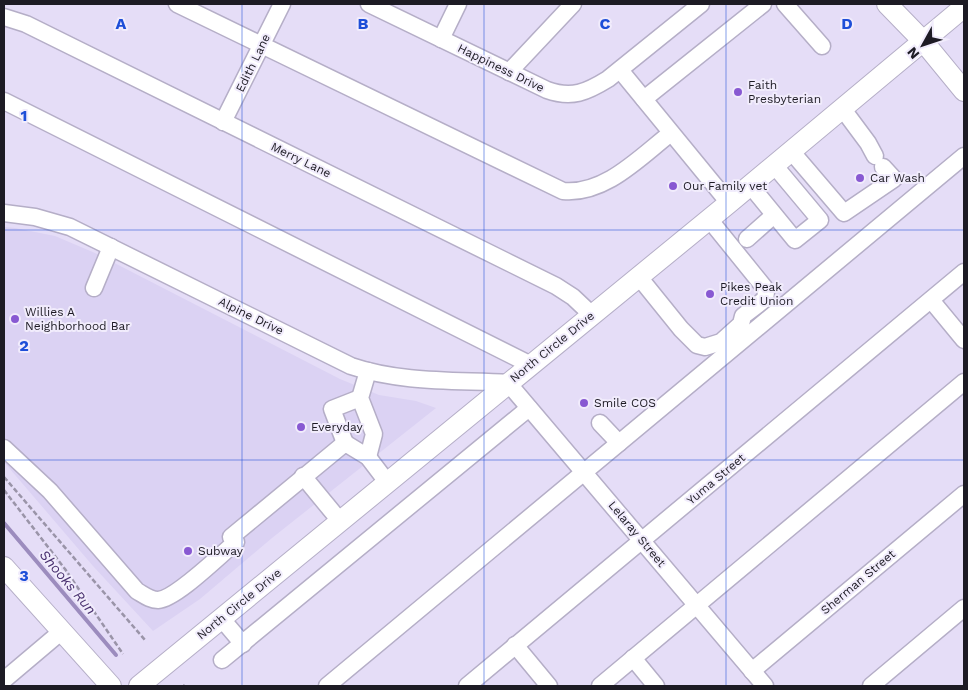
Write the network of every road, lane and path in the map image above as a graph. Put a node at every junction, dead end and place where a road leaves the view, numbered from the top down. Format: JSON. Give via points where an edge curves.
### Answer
{"nodes":[{"id":1,"x":177,"y":4,"type":"edge"},
{"id":2,"x":282,"y":4,"type":"edge"},
{"id":3,"x":369,"y":4,"type":"edge"},
{"id":4,"x":458,"y":4,"type":"edge"},
{"id":5,"x":574,"y":4,"type":"edge"},
{"id":6,"x":701,"y":4,"type":"edge"},
{"id":7,"x":763,"y":4,"type":"edge"},
{"id":8,"x":785,"y":4,"type":"edge"},
{"id":9,"x":894,"y":6,"type":"edge"},
{"id":10,"x":964,"y":6,"type":"edge"},
{"id":11,"x":4,"y":17,"type":"edge"},
{"id":12,"x":441,"y":39,"type":"junction"},
{"id":13,"x":923,"y":41,"type":"junction"},
{"id":14,"x":261,"y":45,"type":"junction"},
{"id":15,"x":822,"y":46,"type":"dead end"},
{"id":16,"x":620,"y":70,"type":"junction"},
{"id":17,"x":509,"y":72,"type":"junction"},
{"id":18,"x":963,"y":87,"type":"edge"},
{"id":19,"x":644,"y":99,"type":"junction"},
{"id":20,"x":4,"y":101,"type":"edge"},
{"id":21,"x":842,"y":108,"type":"junction"},
{"id":22,"x":224,"y":122,"type":"junction"},
{"id":23,"x":671,"y":133,"type":"junction"},
{"id":24,"x":791,"y":151,"type":"junction"},
{"id":25,"x":964,"y":156,"type":"edge"},
{"id":26,"x":774,"y":165,"type":"junction"},
{"id":27,"x":750,"y":185,"type":"junction"},
{"id":28,"x":729,"y":203,"type":"junction"},
{"id":29,"x":4,"y":213,"type":"edge"},
{"id":30,"x":774,"y":215,"type":"junction"},
{"id":31,"x":709,"y":219,"type":"junction"},
{"id":32,"x":747,"y":239,"type":"dead end"},
{"id":33,"x":111,"y":247,"type":"junction"},
{"id":34,"x":964,"y":272,"type":"edge"},
{"id":35,"x":638,"y":277,"type":"junction"},
{"id":36,"x":94,"y":288,"type":"dead end"},
{"id":37,"x":931,"y":300,"type":"junction"},
{"id":38,"x":592,"y":315,"type":"junction"},
{"id":39,"x":964,"y":340,"type":"edge"},
{"id":40,"x":530,"y":365,"type":"junction"},
{"id":41,"x":368,"y":371,"type":"junction"},
{"id":42,"x":964,"y":382,"type":"edge"},
{"id":43,"x":508,"y":383,"type":"junction"},
{"id":44,"x":360,"y":398,"type":"junction"},
{"id":45,"x":529,"y":408,"type":"junction"},
{"id":46,"x":600,"y":423,"type":"dead end"},
{"id":47,"x":345,"y":443,"type":"junction"},
{"id":48,"x":619,"y":443,"type":"junction"},
{"id":49,"x":4,"y":448,"type":"edge"},
{"id":50,"x":368,"y":457,"type":"junction"},
{"id":51,"x":584,"y":472,"type":"junction"},
{"id":52,"x":303,"y":476,"type":"junction"},
{"id":53,"x":4,"y":477,"type":"edge"},
{"id":54,"x":388,"y":482,"type":"junction"},
{"id":55,"x":4,"y":490,"type":"edge"},
{"id":56,"x":964,"y":494,"type":"edge"},
{"id":57,"x":340,"y":521,"type":"junction"},
{"id":58,"x":643,"y":540,"type":"junction"},
{"id":59,"x":5,"y":570,"type":"edge"},
{"id":60,"x":696,"y":606,"type":"junction"},
{"id":61,"x":964,"y":608,"type":"edge"},
{"id":62,"x":221,"y":618,"type":"junction"},
{"id":63,"x":62,"y":631,"type":"junction"},
{"id":64,"x":145,"y":640,"type":"dead end"},
{"id":65,"x":243,"y":644,"type":"junction"},
{"id":66,"x":515,"y":645,"type":"junction"},
{"id":67,"x":123,"y":654,"type":"dead end"},
{"id":68,"x":633,"y":658,"type":"junction"},
{"id":69,"x":222,"y":660,"type":"dead end"},
{"id":70,"x":752,"y":671,"type":"junction"},
{"id":71,"x":4,"y":680,"type":"edge"},
{"id":72,"x":111,"y":686,"type":"edge"},
{"id":73,"x":139,"y":686,"type":"edge"},
{"id":74,"x":327,"y":686,"type":"edge"},
{"id":75,"x":468,"y":686,"type":"edge"},
{"id":76,"x":549,"y":686,"type":"edge"},
{"id":77,"x":600,"y":686,"type":"edge"},
{"id":78,"x":656,"y":686,"type":"edge"},
{"id":79,"x":765,"y":686,"type":"edge"},
{"id":80,"x":871,"y":686,"type":"edge"}],
"edges":[{"from":1,"to":14,"type":"street"},
{"from":2,"to":14,"type":"street","name":"Edith Lane"},
{"from":3,"to":12,"type":"street","name":"Happiness Drive"},
{"from":4,"to":12,"type":"street"},
{"from":5,"to":17,"type":"street"},
{"from":6,"to":16,"type":"street","name":"Happiness Drive"},
{"from":7,"to":19,"type":"street"},
{"from":8,"to":15,"type":"street"},
{"from":9,"to":13,"type":"main road"},
{"from":10,"to":13,"type":"main road","name":"North Circle Drive"},
{"from":11,"to":22,"type":"street","name":"Merry Lane","via":[[26,24]]},
{"from":12,"to":17,"type":"street","name":"Happiness Drive"},
{"from":13,"to":18,"type":"main road"},
{"from":13,"to":21,"type":"main road","name":"North Circle Drive"},
{"from":14,"to":22,"type":"street","name":"Edith Lane"},
{"from":14,"to":23,"type":"street","via":[[563,191],[589,189],[618,175]]},
{"from":16,"to":17,"type":"street","name":"Happiness Drive","via":[[596,87],[572,95],[559,95]]},
{"from":16,"to":19,"type":"street"},
{"from":19,"to":23,"type":"street"},
{"from":20,"to":40,"type":"street"},
{"from":21,"to":24,"type":"main road","name":"North Circle Drive"},
{"from":21,"to":24,"type":"street","via":[[894,179],[844,213]]},
{"from":22,"to":38,"type":"street","name":"Merry Lane","via":[[556,286]]},
{"from":23,"to":28,"type":"street"},
{"from":24,"to":26,"type":"main road","name":"North Circle Drive"},
{"from":25,"to":48,"type":"street"},
{"from":26,"to":27,"type":"main road","name":"North Circle Drive"},
{"from":26,"to":30,"type":"street","via":[[820,220],[795,240]]},
{"from":27,"to":28,"type":"main road","name":"North Circle Drive"},
{"from":27,"to":30,"type":"street"},
{"from":28,"to":31,"type":"main road","name":"North Circle Drive"},
{"from":29,"to":33,"type":"street","name":"Alpine Drive","via":[[70,227]]},
{"from":30,"to":32,"type":"street"},
{"from":31,"to":35,"type":"main road","name":"North Circle Drive"},
{"from":31,"to":35,"type":"street","via":[[764,288],[766,296],[721,342],[705,346],[697,344]]},
{"from":33,"to":36,"type":"street"},
{"from":33,"to":41,"type":"street","name":"Alpine Drive","via":[[351,366]]},
{"from":34,"to":37,"type":"street","name":"Yuma Street"},
{"from":35,"to":38,"type":"main road","name":"North Circle Drive"},
{"from":37,"to":39,"type":"street"},
{"from":37,"to":58,"type":"street","name":"Yuma Street"},
{"from":38,"to":40,"type":"main road","name":"North Circle Drive"},
{"from":40,"to":43,"type":"main road","name":"North Circle Drive"},
{"from":41,"to":43,"type":"street","name":"Alpine Drive","via":[[405,377]]},
{"from":41,"to":44,"type":"street"},
{"from":42,"to":60,"type":"street"},
{"from":43,"to":45,"type":"street","name":"Lelaray Street"},
{"from":43,"to":54,"type":"main road","name":"North Circle Drive"},
{"from":44,"to":47,"type":"street","via":[[332,409]]},
{"from":44,"to":50,"type":"street","via":[[374,434]]},
{"from":45,"to":51,"type":"street","name":"Lelaray Street"},
{"from":45,"to":65,"type":"street"},
{"from":46,"to":48,"type":"street"},
{"from":47,"to":50,"type":"street"},
{"from":47,"to":52,"type":"street"},
{"from":48,"to":51,"type":"street"},
{"from":49,"to":52,"type":"street","via":[[50,491],[137,590],[151,600],[176,593]]},
{"from":50,"to":54,"type":"street"},
{"from":51,"to":58,"type":"street","name":"Lelaray Street"},
{"from":51,"to":74,"type":"street"},
{"from":52,"to":57,"type":"street"},
{"from":53,"to":64,"type":"path"},
{"from":54,"to":57,"type":"main road","name":"North Circle Drive"},
{"from":55,"to":67,"type":"path","via":[[65,569]]},
{"from":56,"to":70,"type":"street","name":"Sherman Street"},
{"from":57,"to":62,"type":"main road","name":"North Circle Drive"},
{"from":58,"to":60,"type":"street","name":"Lelaray Street"},
{"from":58,"to":66,"type":"street","name":"Yuma Street"},
{"from":59,"to":63,"type":"main road"},
{"from":60,"to":68,"type":"street"},
{"from":60,"to":70,"type":"street","name":"Lelaray Street"},
{"from":61,"to":80,"type":"street"},
{"from":62,"to":65,"type":"street"},
{"from":62,"to":73,"type":"main road","name":"North Circle Drive"},
{"from":63,"to":71,"type":"street"},
{"from":63,"to":72,"type":"main road"},
{"from":65,"to":69,"type":"street"},
{"from":66,"to":75,"type":"street","name":"Yuma Street"},
{"from":66,"to":76,"type":"street"},
{"from":68,"to":77,"type":"street"},
{"from":68,"to":78,"type":"street"},
{"from":70,"to":79,"type":"street","name":"Lelaray Street"}]}
